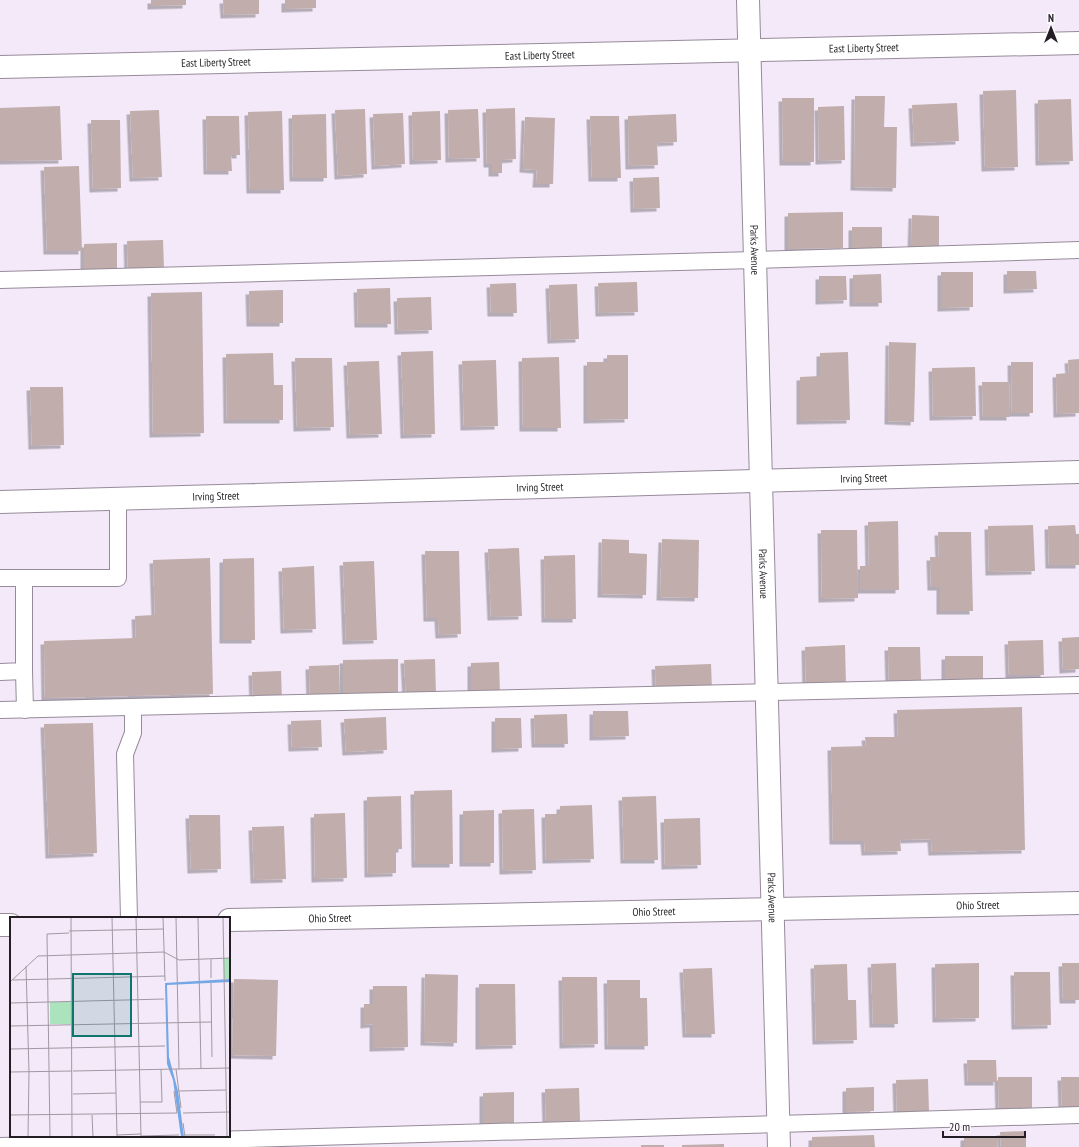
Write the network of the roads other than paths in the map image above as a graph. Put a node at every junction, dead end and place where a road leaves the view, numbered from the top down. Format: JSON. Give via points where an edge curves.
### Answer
{"nodes":[{"id":1,"x":748,"y":0,"type":"edge"},
{"id":2,"x":1079,"y":43,"type":"edge"},
{"id":3,"x":750,"y":50,"type":"junction"},
{"id":4,"x":0,"y":67,"type":"edge"},
{"id":5,"x":1079,"y":250,"type":"edge"},
{"id":6,"x":755,"y":260,"type":"junction"},
{"id":7,"x":0,"y":280,"type":"edge"},
{"id":8,"x":1079,"y":472,"type":"edge"},
{"id":9,"x":761,"y":481,"type":"junction"},
{"id":10,"x":118,"y":498,"type":"junction"},
{"id":11,"x":0,"y":502,"type":"edge"},
{"id":12,"x":0,"y":578,"type":"edge"},
{"id":13,"x":24,"y":578,"type":"junction"},
{"id":14,"x":24,"y":671,"type":"junction"},
{"id":15,"x":0,"y":672,"type":"edge"},
{"id":16,"x":1079,"y":685,"type":"edge"},
{"id":17,"x":767,"y":693,"type":"junction"},
{"id":18,"x":133,"y":707,"type":"junction"},
{"id":19,"x":0,"y":710,"type":"edge"},
{"id":20,"x":25,"y":710,"type":"junction"},
{"id":21,"x":1079,"y":903,"type":"edge"},
{"id":22,"x":772,"y":909,"type":"junction"},
{"id":23,"x":130,"y":917,"type":"edge"},
{"id":24,"x":230,"y":920,"type":"edge"},
{"id":25,"x":1079,"y":1114,"type":"edge"},
{"id":26,"x":778,"y":1124,"type":"junction"},
{"id":27,"x":0,"y":1146,"type":"edge"},
{"id":28,"x":779,"y":1147,"type":"edge"}],
"edges":[{"from":1,"to":3,"type":"street","name":"Parks Avenue"},
{"from":2,"to":3,"type":"street","name":"East Liberty Street"},
{"from":3,"to":4,"type":"street","name":"East Liberty Street"},
{"from":3,"to":6,"type":"street","name":"Parks Avenue"},
{"from":5,"to":6,"type":"lane"},
{"from":6,"to":7,"type":"lane"},
{"from":6,"to":9,"type":"street","name":"Parks Avenue"},
{"from":8,"to":9,"type":"street","name":"Irving Street"},
{"from":9,"to":10,"type":"street","name":"Irving Street"},
{"from":9,"to":17,"type":"street","name":"Parks Avenue"},
{"from":10,"to":11,"type":"street","name":"Irving Street"},
{"from":10,"to":13,"type":"lane","via":[[118,578]]},
{"from":12,"to":13,"type":"lane"},
{"from":13,"to":14,"type":"lane"},
{"from":14,"to":15,"type":"lane"},
{"from":14,"to":20,"type":"lane"},
{"from":16,"to":17,"type":"lane"},
{"from":17,"to":18,"type":"lane"},
{"from":17,"to":22,"type":"street","name":"Parks Avenue"},
{"from":18,"to":20,"type":"lane"},
{"from":18,"to":23,"type":"lane","via":[[133,733],[125,754]]},
{"from":19,"to":20,"type":"lane"},
{"from":21,"to":22,"type":"street","name":"Ohio Street"},
{"from":22,"to":24,"type":"street","name":"Ohio Street"},
{"from":22,"to":26,"type":"street","name":"Parks Avenue"},
{"from":25,"to":26,"type":"lane"},
{"from":26,"to":27,"type":"lane"},
{"from":26,"to":28,"type":"street","name":"Parks Avenue"}]}
